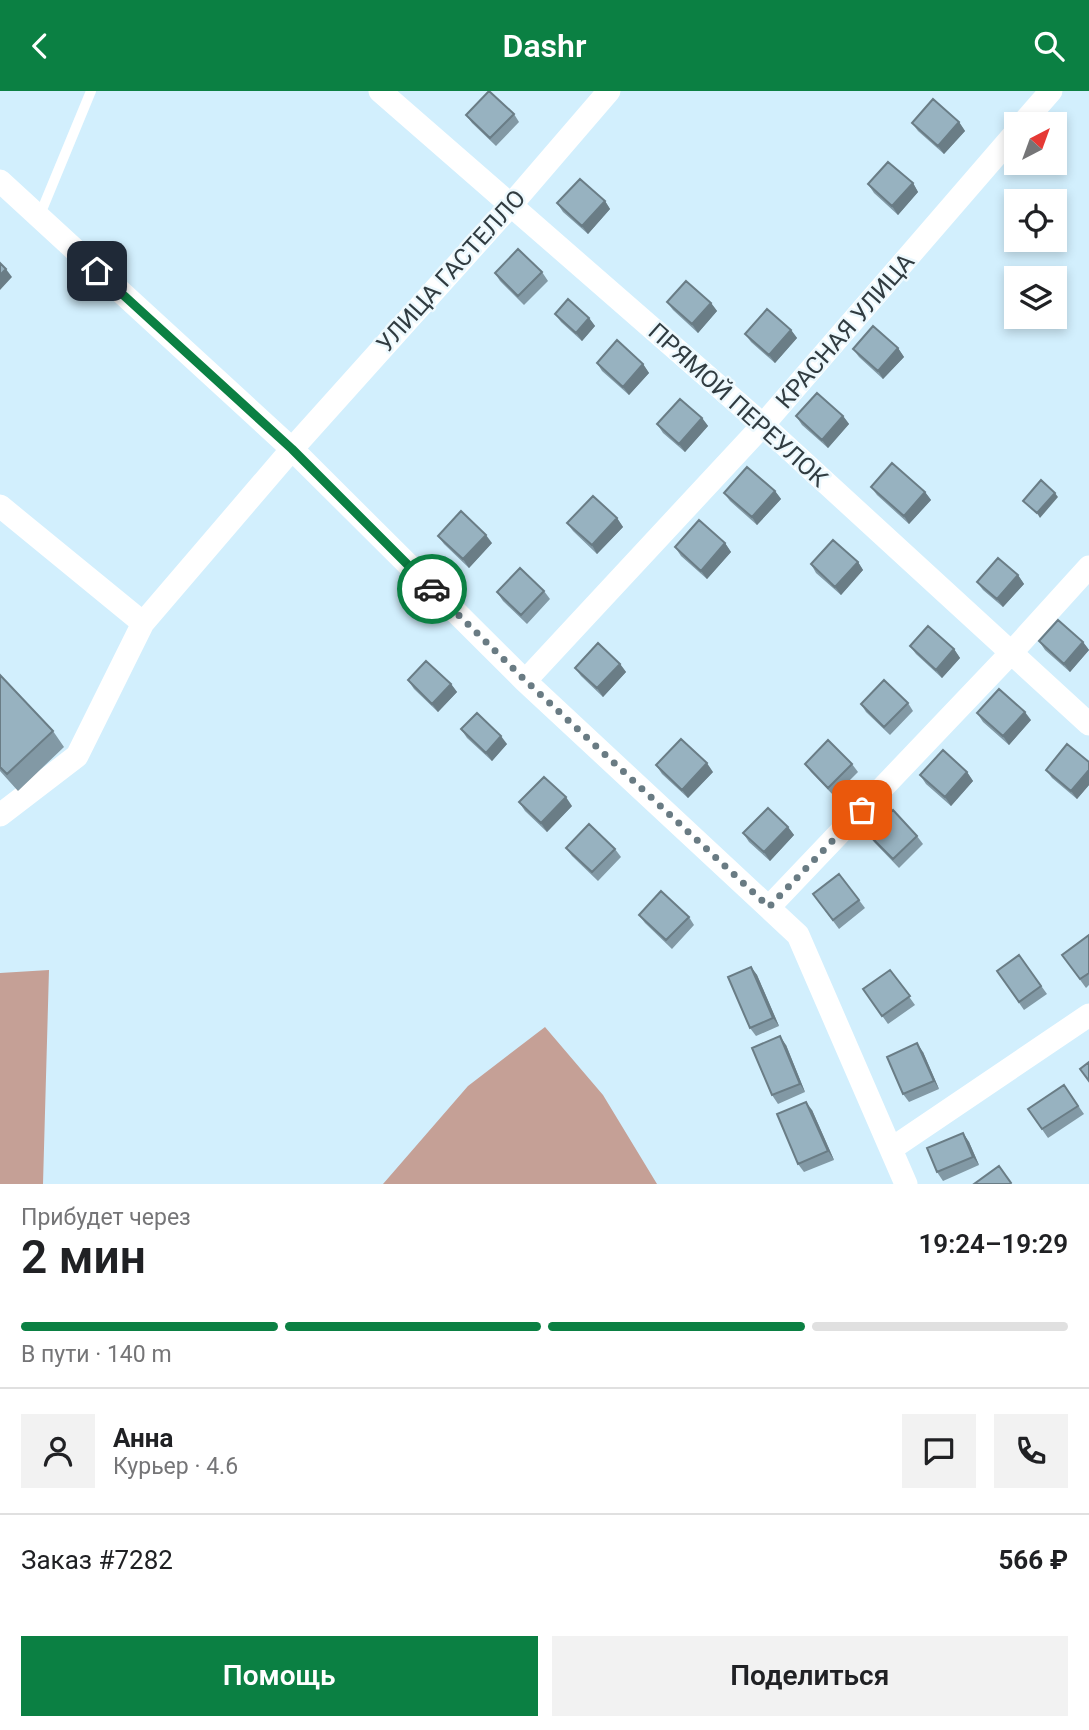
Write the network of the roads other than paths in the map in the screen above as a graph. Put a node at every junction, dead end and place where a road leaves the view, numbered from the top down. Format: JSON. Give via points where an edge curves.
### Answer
{"nodes":[{"id":1,"x":91,"y":91,"type":"edge"},
{"id":2,"x":380,"y":91,"type":"edge"},
{"id":3,"x":609,"y":91,"type":"edge"},
{"id":4,"x":1051,"y":91,"type":"edge"},
{"id":5,"x":1033,"y":112,"type":"edge"},
{"id":6,"x":1004,"y":146,"type":"edge"},
{"id":7,"x":0,"y":181,"type":"edge"},
{"id":8,"x":511,"y":205,"type":"junction"},
{"id":9,"x":39,"y":218,"type":"junction"},
{"id":10,"x":763,"y":425,"type":"junction"},
{"id":11,"x":292,"y":449,"type":"junction"},
{"id":12,"x":0,"y":506,"type":"edge"},
{"id":13,"x":1089,"y":567,"type":"edge"},
{"id":14,"x":143,"y":623,"type":"junction"},
{"id":15,"x":1011,"y":653,"type":"junction"},
{"id":16,"x":526,"y":681,"type":"junction"},
{"id":17,"x":1089,"y":724,"type":"edge"},
{"id":18,"x":0,"y":815,"type":"edge"},
{"id":19,"x":769,"y":907,"type":"junction"},
{"id":20,"x":1089,"y":1016,"type":"edge"},
{"id":21,"x":891,"y":1149,"type":"junction"},
{"id":22,"x":906,"y":1184,"type":"edge"}],
"edges":[{"from":1,"to":9,"type":"lane"},
{"from":2,"to":8,"type":"street","name":"ПРЯМОЙ ПЕРЕУЛОК"},
{"from":3,"to":8,"type":"street","name":"УЛИЦА ГАСТЕЛЛО"},
{"from":4,"to":5,"type":"street"},
{"from":6,"to":10,"type":"street","name":"КРАСНАЯ УЛИЦА"},
{"from":7,"to":9,"type":"street"},
{"from":8,"to":10,"type":"street","name":"ПРЯМОЙ ПЕРЕУЛОК"},
{"from":8,"to":11,"type":"street","name":"УЛИЦА ГАСТЕЛЛО"},
{"from":9,"to":11,"type":"street"},
{"from":10,"to":15,"type":"street","name":"ПРЯМОЙ ПЕРЕУЛОК"},
{"from":10,"to":16,"type":"street","name":"КРАСНАЯ УЛИЦА"},
{"from":11,"to":14,"type":"street","name":"УЛИЦА ГАСТЕЛЛО"},
{"from":11,"to":16,"type":"street"},
{"from":12,"to":14,"type":"street"},
{"from":13,"to":15,"type":"street"},
{"from":14,"to":18,"type":"street","name":"УЛИЦА ГАСТЕЛЛО","via":[[77,756]]},
{"from":15,"to":17,"type":"street","name":"ПРЯМОЙ ПЕРЕУЛОК"},
{"from":15,"to":19,"type":"street"},
{"from":16,"to":19,"type":"street"},
{"from":19,"to":21,"type":"street","via":[[798,935]]},
{"from":20,"to":21,"type":"street"},
{"from":21,"to":22,"type":"street"}]}
